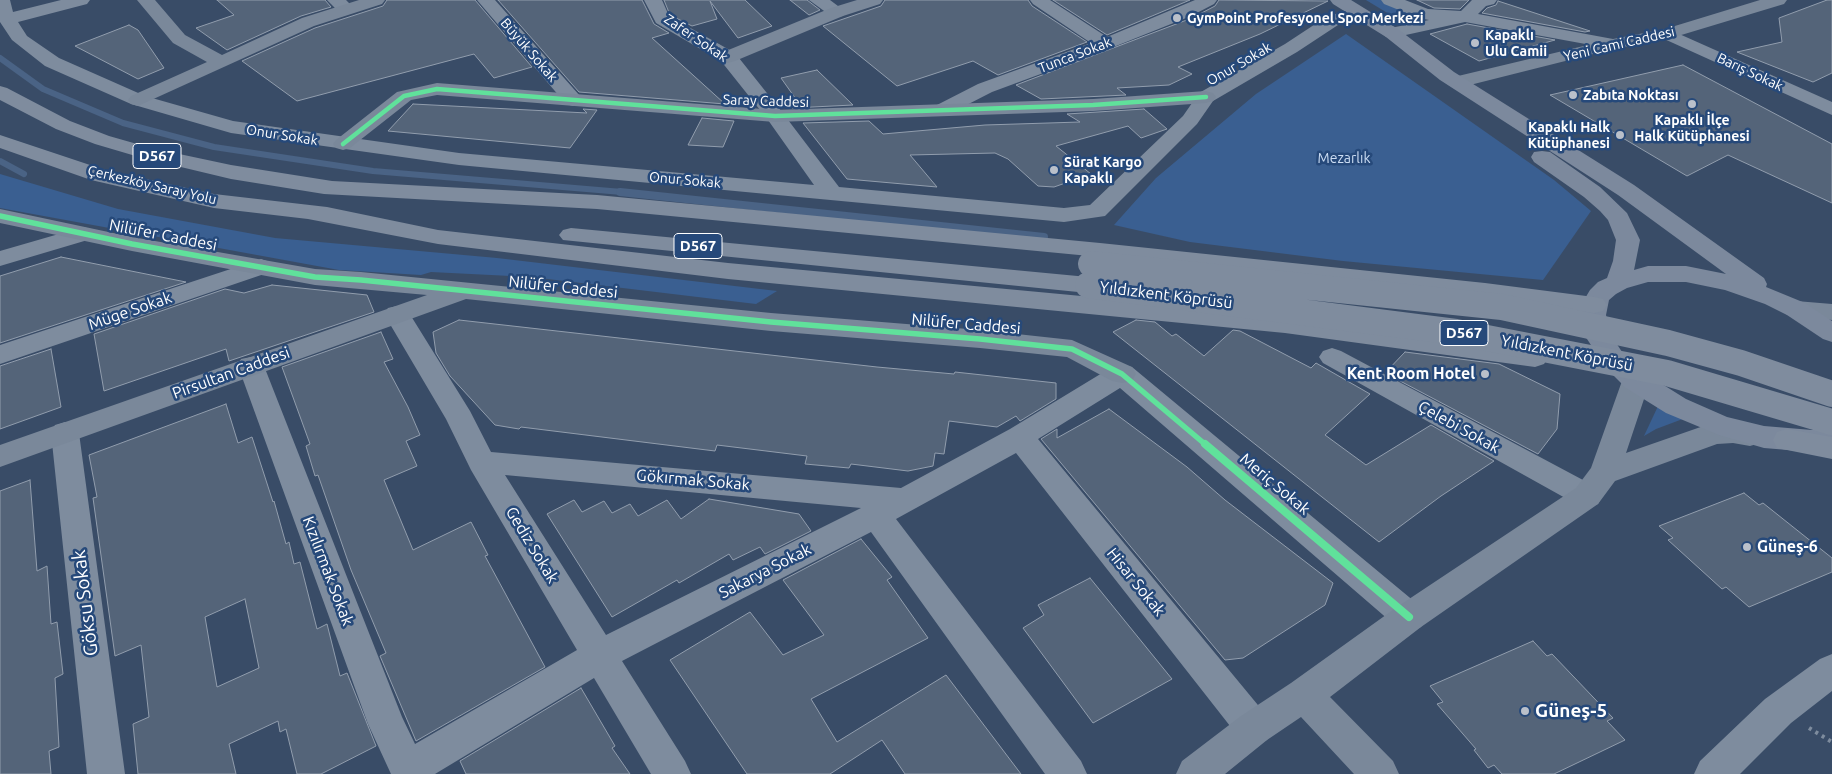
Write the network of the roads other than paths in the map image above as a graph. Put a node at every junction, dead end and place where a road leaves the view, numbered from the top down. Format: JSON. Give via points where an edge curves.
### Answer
{"nodes":[{"id":1,"x":81,"y":0,"type":"edge"},
{"id":2,"x":146,"y":0,"type":"edge"},
{"id":3,"x":376,"y":0,"type":"edge"},
{"id":4,"x":486,"y":0,"type":"edge"},
{"id":5,"x":653,"y":0,"type":"edge"},
{"id":6,"x":818,"y":0,"type":"edge"},
{"id":7,"x":874,"y":0,"type":"edge"},
{"id":8,"x":1039,"y":0,"type":"edge"},
{"id":9,"x":1208,"y":0,"type":"edge"},
{"id":10,"x":1318,"y":0,"type":"edge"},
{"id":11,"x":1390,"y":0,"type":"edge"},
{"id":12,"x":1488,"y":0,"type":"edge"},
{"id":13,"x":1765,"y":2,"type":"edge"},
{"id":14,"x":341,"y":5,"type":"edge"},
{"id":15,"x":1341,"y":9,"type":"edge"},
{"id":16,"x":4,"y":10,"type":"edge"},
{"id":17,"x":837,"y":12,"type":"junction"},
{"id":18,"x":1465,"y":17,"type":"junction"},
{"id":19,"x":1392,"y":33,"type":"junction"},
{"id":20,"x":1668,"y":34,"type":"junction"},
{"id":21,"x":1105,"y":44,"type":"junction"},
{"id":22,"x":1613,"y":44,"type":"junction"},
{"id":23,"x":728,"y":57,"type":"junction"},
{"id":24,"x":221,"y":62,"type":"junction"},
{"id":25,"x":1458,"y":82,"type":"junction"},
{"id":26,"x":0,"y":92,"type":"edge"},
{"id":27,"x":1206,"y":97,"type":"junction"},
{"id":28,"x":138,"y":100,"type":"junction"},
{"id":29,"x":573,"y":100,"type":"junction"},
{"id":30,"x":1830,"y":106,"type":"edge"},
{"id":31,"x":942,"y":110,"type":"junction"},
{"id":32,"x":775,"y":116,"type":"junction"},
{"id":33,"x":0,"y":141,"type":"edge"},
{"id":34,"x":343,"y":144,"type":"junction"},
{"id":35,"x":324,"y":187,"type":"junction"},
{"id":36,"x":832,"y":194,"type":"junction"},
{"id":37,"x":308,"y":212,"type":"junction"},
{"id":38,"x":0,"y":216,"type":"edge"},
{"id":39,"x":83,"y":234,"type":"junction"},
{"id":40,"x":0,"y":259,"type":"edge"},
{"id":41,"x":261,"y":267,"type":"junction"},
{"id":42,"x":1089,"y":274,"type":"junction"},
{"id":43,"x":1618,"y":282,"type":"junction"},
{"id":44,"x":463,"y":291,"type":"junction"},
{"id":45,"x":1785,"y":304,"type":"junction"},
{"id":46,"x":1594,"y":305,"type":"junction"},
{"id":47,"x":1832,"y":312,"type":"edge"},
{"id":48,"x":397,"y":314,"type":"junction"},
{"id":49,"x":1832,"y":333,"type":"edge"},
{"id":50,"x":0,"y":355,"type":"edge"},
{"id":51,"x":1332,"y":357,"type":"dead end"},
{"id":52,"x":251,"y":366,"type":"junction"},
{"id":53,"x":1122,"y":374,"type":"junction"},
{"id":54,"x":1630,"y":376,"type":"junction"},
{"id":55,"x":1832,"y":394,"type":"edge"},
{"id":56,"x":1832,"y":422,"type":"edge"},
{"id":57,"x":65,"y":433,"type":"junction"},
{"id":58,"x":1020,"y":437,"type":"junction"},
{"id":59,"x":1832,"y":438,"type":"edge"},
{"id":60,"x":1776,"y":439,"type":"junction"},
{"id":61,"x":1832,"y":448,"type":"edge"},
{"id":62,"x":0,"y":456,"type":"edge"},
{"id":63,"x":482,"y":462,"type":"junction"},
{"id":64,"x":1595,"y":485,"type":"junction"},
{"id":65,"x":905,"y":500,"type":"junction"},
{"id":66,"x":876,"y":514,"type":"junction"},
{"id":67,"x":1409,"y":617,"type":"junction"},
{"id":68,"x":599,"y":656,"type":"junction"},
{"id":69,"x":1832,"y":670,"type":"edge"},
{"id":70,"x":1304,"y":695,"type":"junction"},
{"id":71,"x":1254,"y":728,"type":"junction"},
{"id":72,"x":409,"y":772,"type":"edge"},
{"id":73,"x":106,"y":774,"type":"edge"},
{"id":74,"x":672,"y":774,"type":"edge"},
{"id":75,"x":1068,"y":774,"type":"edge"},
{"id":76,"x":1195,"y":774,"type":"edge"},
{"id":77,"x":1380,"y":774,"type":"edge"},
{"id":78,"x":1713,"y":774,"type":"edge"}],
"edges":[{"from":1,"to":16,"type":"street"},
{"from":2,"to":24,"type":"street","via":[[179,39]]},
{"from":3,"to":14,"type":"street"},
{"from":4,"to":29,"type":"street","name":"Büyük Sokak"},
{"from":5,"to":23,"type":"street","name":"Zafer Sokak","via":[[662,19]]},
{"from":6,"to":17,"type":"street"},
{"from":7,"to":17,"type":"street"},
{"from":8,"to":21,"type":"street"},
{"from":9,"to":21,"type":"street","name":"Tunca Sokak"},
{"from":10,"to":15,"type":"main road"},
{"from":11,"to":18,"type":"street","via":[[1425,14]]},
{"from":12,"to":18,"type":"street","via":[[1480,2]]},
{"from":13,"to":20,"type":"street","name":"Yeni Cami Caddesi"},
{"from":14,"to":24,"type":"street"},
{"from":15,"to":19,"type":"main road"},
{"from":15,"to":27,"type":"street","name":"Onur Sokak","via":[[1332,21],[1291,48]]},
{"from":15,"to":43,"type":"main road","via":[[1608,206],[1619,218],[1628,240]]},
{"from":16,"to":28,"type":"street","name":"Onur Sokak","via":[[21,40],[52,62]]},
{"from":17,"to":23,"type":"street"},
{"from":18,"to":19,"type":"street"},
{"from":18,"to":22,"type":"street"},
{"from":19,"to":25,"type":"main road"},
{"from":20,"to":22,"type":"street","name":"Yeni Cami Caddesi"},
{"from":20,"to":30,"type":"street","name":"Barış Sokak"},
{"from":21,"to":31,"type":"street","name":"Tunca Sokak","via":[[985,88]]},
{"from":22,"to":25,"type":"street","name":"Yeni Cami Caddesi"},
{"from":23,"to":32,"type":"street","name":"Zafer Sokak"},
{"from":24,"to":28,"type":"street"},
{"from":25,"to":45,"type":"main road","via":[[1626,190]]},
{"from":26,"to":35,"type":"highway","name":"Çerkezköy Saray Yolu","number":"D567","via":[[63,125],[111,143],[231,172]]},
{"from":27,"to":31,"type":"street","name":"Saray Caddesi"},
{"from":27,"to":36,"type":"street","name":"Onur Sokak","via":[[1190,120],[1097,211],[1064,215]]},
{"from":28,"to":34,"type":"street","name":"Onur Sokak","via":[[232,127]]},
{"from":29,"to":32,"type":"street","name":"Saray Caddesi"},
{"from":29,"to":34,"type":"street","name":"Saray Caddesi","via":[[437,89],[404,96]]},
{"from":31,"to":32,"type":"street","name":"Saray Caddesi"},
{"from":32,"to":36,"type":"street","name":"Zafer Sokak"},
{"from":33,"to":37,"type":"highway","name":"Çerkezköy Saray Yolu","number":"D567","via":[[99,175],[214,201]]},
{"from":34,"to":36,"type":"street","name":"Onur Sokak","via":[[459,159]]},
{"from":35,"to":42,"type":"highway","number":"D567","via":[[638,220]]},
{"from":35,"to":46,"type":"highway","via":[[597,202],[1100,250]]},
{"from":37,"to":42,"type":"highway","number":"D567","via":[[662,243]]},
{"from":37,"to":54,"type":"highway","via":[[438,237],[728,272],[1285,324]]},
{"from":38,"to":39,"type":"street","name":"Nilüfer Caddesi"},
{"from":39,"to":40,"type":"street"},
{"from":39,"to":41,"type":"street","name":"Nilüfer Caddesi"},
{"from":41,"to":44,"type":"street","name":"Nilüfer Caddesi","via":[[315,277]]},
{"from":41,"to":50,"type":"street","name":"Müge Sokak"},
{"from":42,"to":55,"type":"highway","name":"Yıldızkent Köprüsü","number":"D567","bridge":true,"via":[[1502,307],[1668,343],[1741,363]]},
{"from":42,"to":56,"type":"highway","name":"Yıldızkent Köprüsü","number":"D567","bridge":true,"via":[[1456,332],[1667,372]]},
{"from":43,"to":45,"type":"main road","via":[[1648,274],[1686,274],[1730,283]]},
{"from":43,"to":46,"type":"main road","via":[[1607,288]]},
{"from":44,"to":48,"type":"street","name":"Pirsultan Caddesi"},
{"from":44,"to":53,"type":"street","name":"Nilüfer Caddesi","via":[[1041,345],[1072,349]]},
{"from":45,"to":47,"type":"street"},
{"from":45,"to":49,"type":"main road"},
{"from":46,"to":54,"type":"main road","via":[[1598,336]]},
{"from":48,"to":52,"type":"street","name":"Pirsultan Caddesi"},
{"from":48,"to":63,"type":"street","name":"Gediz Sokak","via":[[460,418]]},
{"from":51,"to":64,"type":"street","name":"Çelebi Sokak"},
{"from":52,"to":57,"type":"street","name":"Pirsultan Caddesi"},
{"from":52,"to":72,"type":"street","name":"Kızılırmak Sokak","via":[[386,724]]},
{"from":53,"to":58,"type":"street","name":"Sakarya Sokak"},
{"from":53,"to":67,"type":"street","name":"Meriç Sokak"},
{"from":54,"to":60,"type":"main road","via":[[1656,395],[1697,416]]},
{"from":54,"to":64,"type":"street","via":[[1623,423]]},
{"from":57,"to":62,"type":"street","name":"Pirsultan Caddesi"},
{"from":57,"to":73,"type":"street","name":"Göksu Sokak"},
{"from":58,"to":65,"type":"street","name":"Sakarya Sokak"},
{"from":58,"to":71,"type":"street","name":"Hisar Sokak"},
{"from":59,"to":60,"type":"main road","via":[[1812,441]]},
{"from":60,"to":61,"type":"highway"},
{"from":60,"to":64,"type":"street","via":[[1733,432],[1715,433]]},
{"from":63,"to":65,"type":"street","name":"Gökırmak Sokak"},
{"from":63,"to":68,"type":"street","name":"Gediz Sokak"},
{"from":64,"to":67,"type":"street"},
{"from":65,"to":66,"type":"street","name":"Sakarya Sokak"},
{"from":66,"to":68,"type":"street","name":"Sakarya Sokak"},
{"from":66,"to":75,"type":"street"},
{"from":67,"to":70,"type":"street"},
{"from":68,"to":72,"type":"street","name":"Sakarya Sokak"},
{"from":68,"to":74,"type":"street","name":"Gediz Sokak"},
{"from":69,"to":78,"type":"street","via":[[1778,711]]},
{"from":70,"to":71,"type":"street"},
{"from":70,"to":77,"type":"street"},
{"from":71,"to":76,"type":"street"}]}
